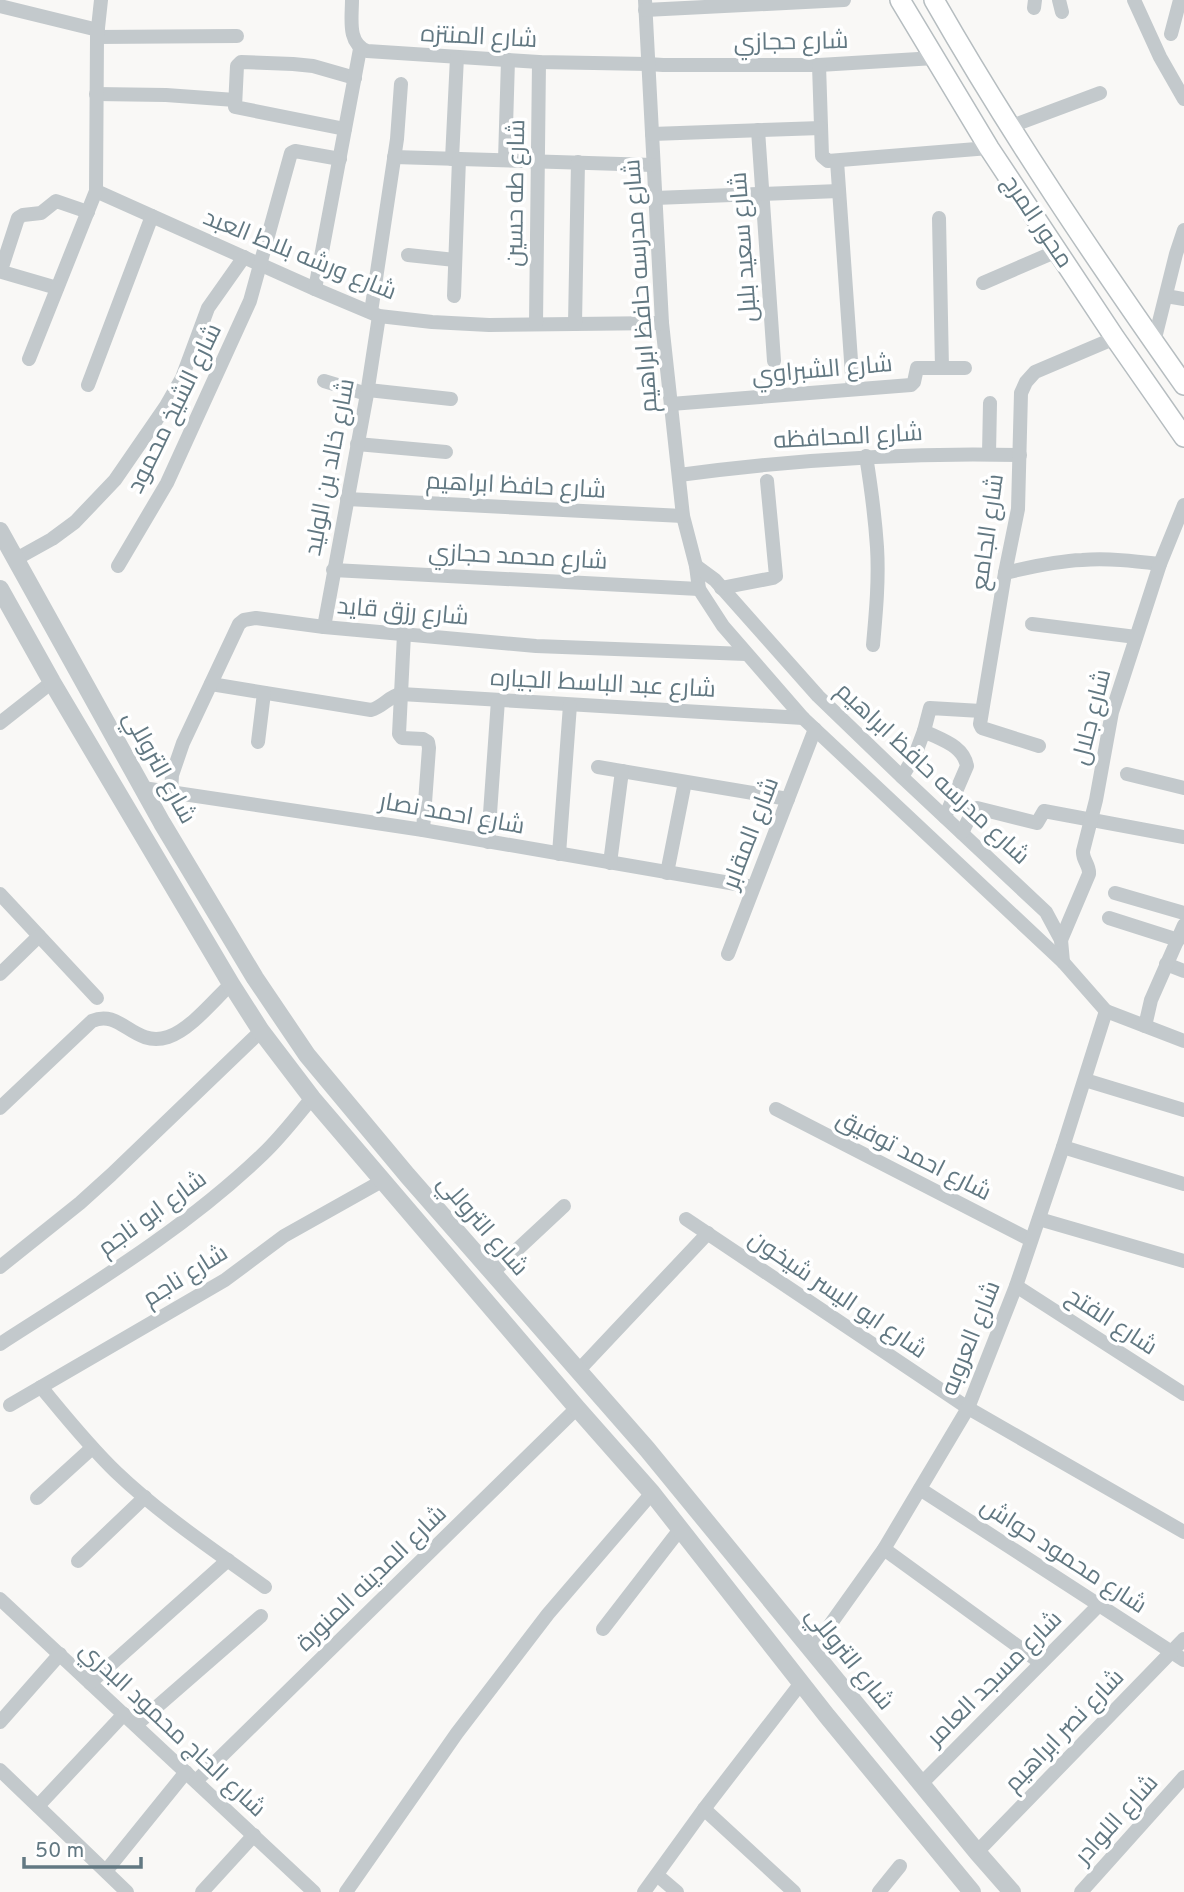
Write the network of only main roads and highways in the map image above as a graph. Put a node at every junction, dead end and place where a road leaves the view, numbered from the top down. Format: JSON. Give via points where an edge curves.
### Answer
{"nodes":[{"id":1,"x":900,"y":0,"type":"edge"},
{"id":2,"x":934,"y":0,"type":"edge"},
{"id":3,"x":1184,"y":385,"type":"edge"},
{"id":4,"x":1184,"y":437,"type":"edge"}],
"edges":[{"from":1,"to":4,"type":"main road","name":"محور المرج","via":[[989,148]]},
{"from":2,"to":3,"type":"main road","name":"محور المرج","via":[[1009,127]]}]}
